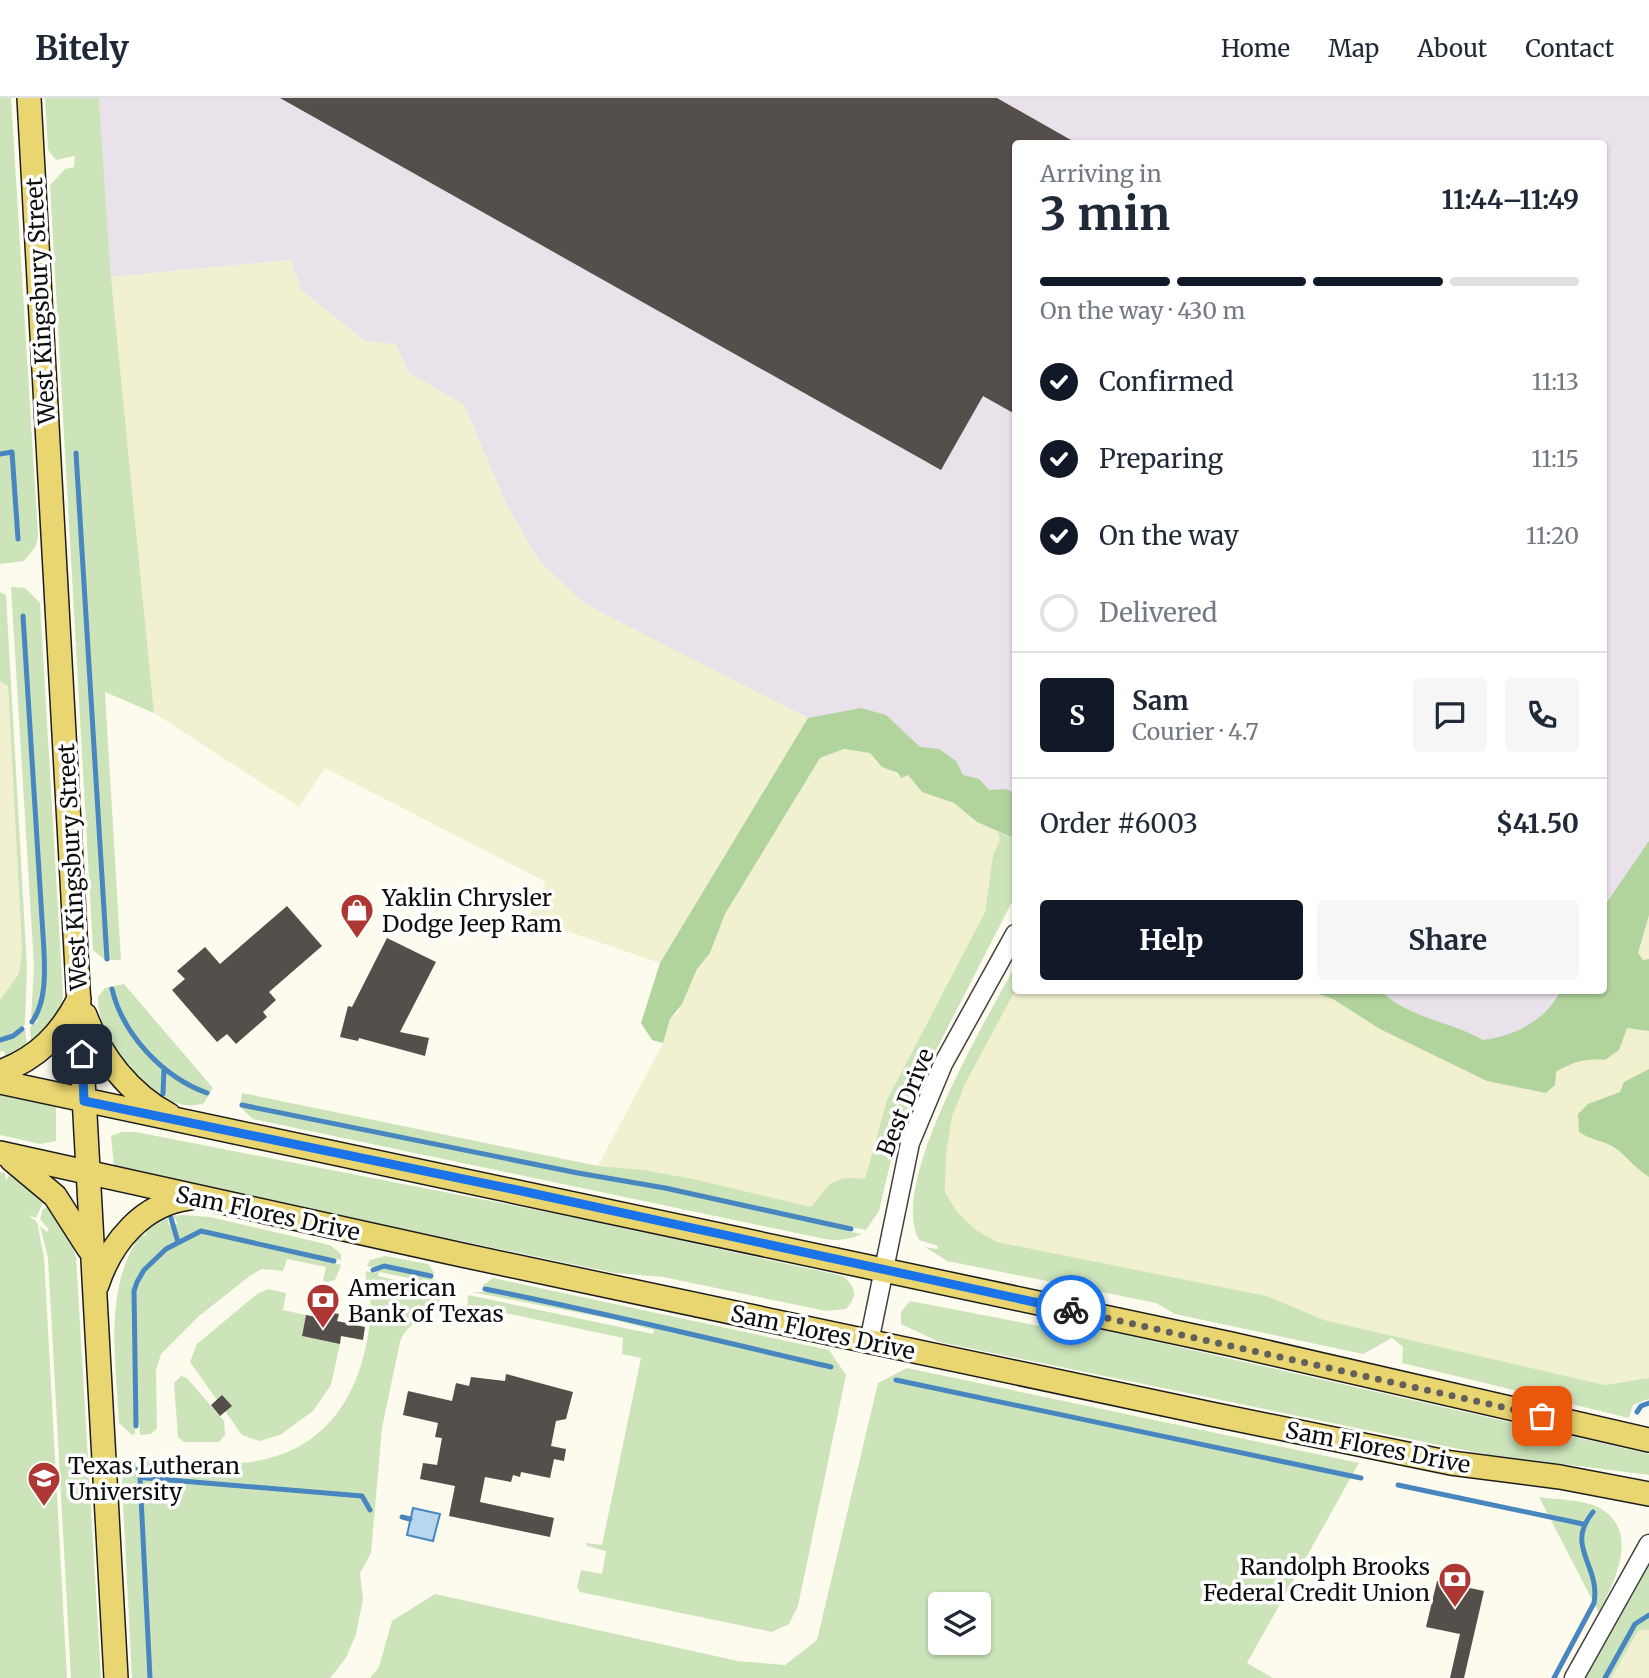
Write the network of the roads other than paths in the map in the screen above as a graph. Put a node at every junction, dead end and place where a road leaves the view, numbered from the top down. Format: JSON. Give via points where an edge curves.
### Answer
{"nodes":[{"id":1,"x":29,"y":98,"type":"edge"},
{"id":2,"x":1012,"y":940,"type":"edge"},
{"id":3,"x":79,"y":999,"type":"junction"},
{"id":4,"x":0,"y":1072,"type":"edge"},
{"id":5,"x":0,"y":1082,"type":"edge"},
{"id":6,"x":84,"y":1101,"type":"junction"},
{"id":7,"x":181,"y":1122,"type":"junction"},
{"id":8,"x":0,"y":1153,"type":"edge"},
{"id":9,"x":88,"y":1173,"type":"junction"},
{"id":10,"x":198,"y":1198,"type":"junction"},
{"id":11,"x":93,"y":1257,"type":"junction"},
{"id":12,"x":881,"y":1270,"type":"junction"},
{"id":13,"x":95,"y":1291,"type":"junction"},
{"id":14,"x":869,"y":1342,"type":"junction"},
{"id":15,"x":1649,"y":1440,"type":"edge"},
{"id":16,"x":1649,"y":1494,"type":"edge"},
{"id":17,"x":1649,"y":1544,"type":"edge"},
{"id":18,"x":116,"y":1678,"type":"edge"},
{"id":19,"x":1574,"y":1678,"type":"edge"}],
"edges":[{"from":1,"to":3,"type":"main road","name":"West Kingsbury Street"},
{"from":2,"to":12,"type":"street","name":"Best Drive","via":[[930,1093],[910,1143]]},
{"from":3,"to":4,"type":"main road","via":[[46,1047]]},
{"from":3,"to":6,"type":"main road","name":"West Kingsbury Street"},
{"from":3,"to":7,"type":"main road","via":[[94,1036],[120,1074],[147,1101]]},
{"from":5,"to":6,"type":"main road"},
{"from":6,"to":7,"type":"main road"},
{"from":6,"to":9,"type":"main road","name":"West Kingsbury Street"},
{"from":7,"to":12,"type":"main road"},
{"from":8,"to":9,"type":"main road","name":"Sam Flores Drive"},
{"from":8,"to":11,"type":"main road","via":[[55,1196]]},
{"from":9,"to":10,"type":"main road","name":"Sam Flores Drive"},
{"from":9,"to":11,"type":"main road","name":"West Kingsbury Street"},
{"from":10,"to":13,"type":"main road","via":[[160,1205],[136,1222],[116,1247]]},
{"from":10,"to":14,"type":"main road","name":"Sam Flores Drive"},
{"from":11,"to":13,"type":"main road","name":"West Kingsbury Street"},
{"from":12,"to":14,"type":"street","name":"Best Drive"},
{"from":12,"to":15,"type":"main road"},
{"from":13,"to":18,"type":"main road","name":"West Kingsbury Street"},
{"from":14,"to":16,"type":"main road","name":"Sam Flores Drive","via":[[1451,1463]]},
{"from":17,"to":19,"type":"street"}]}
